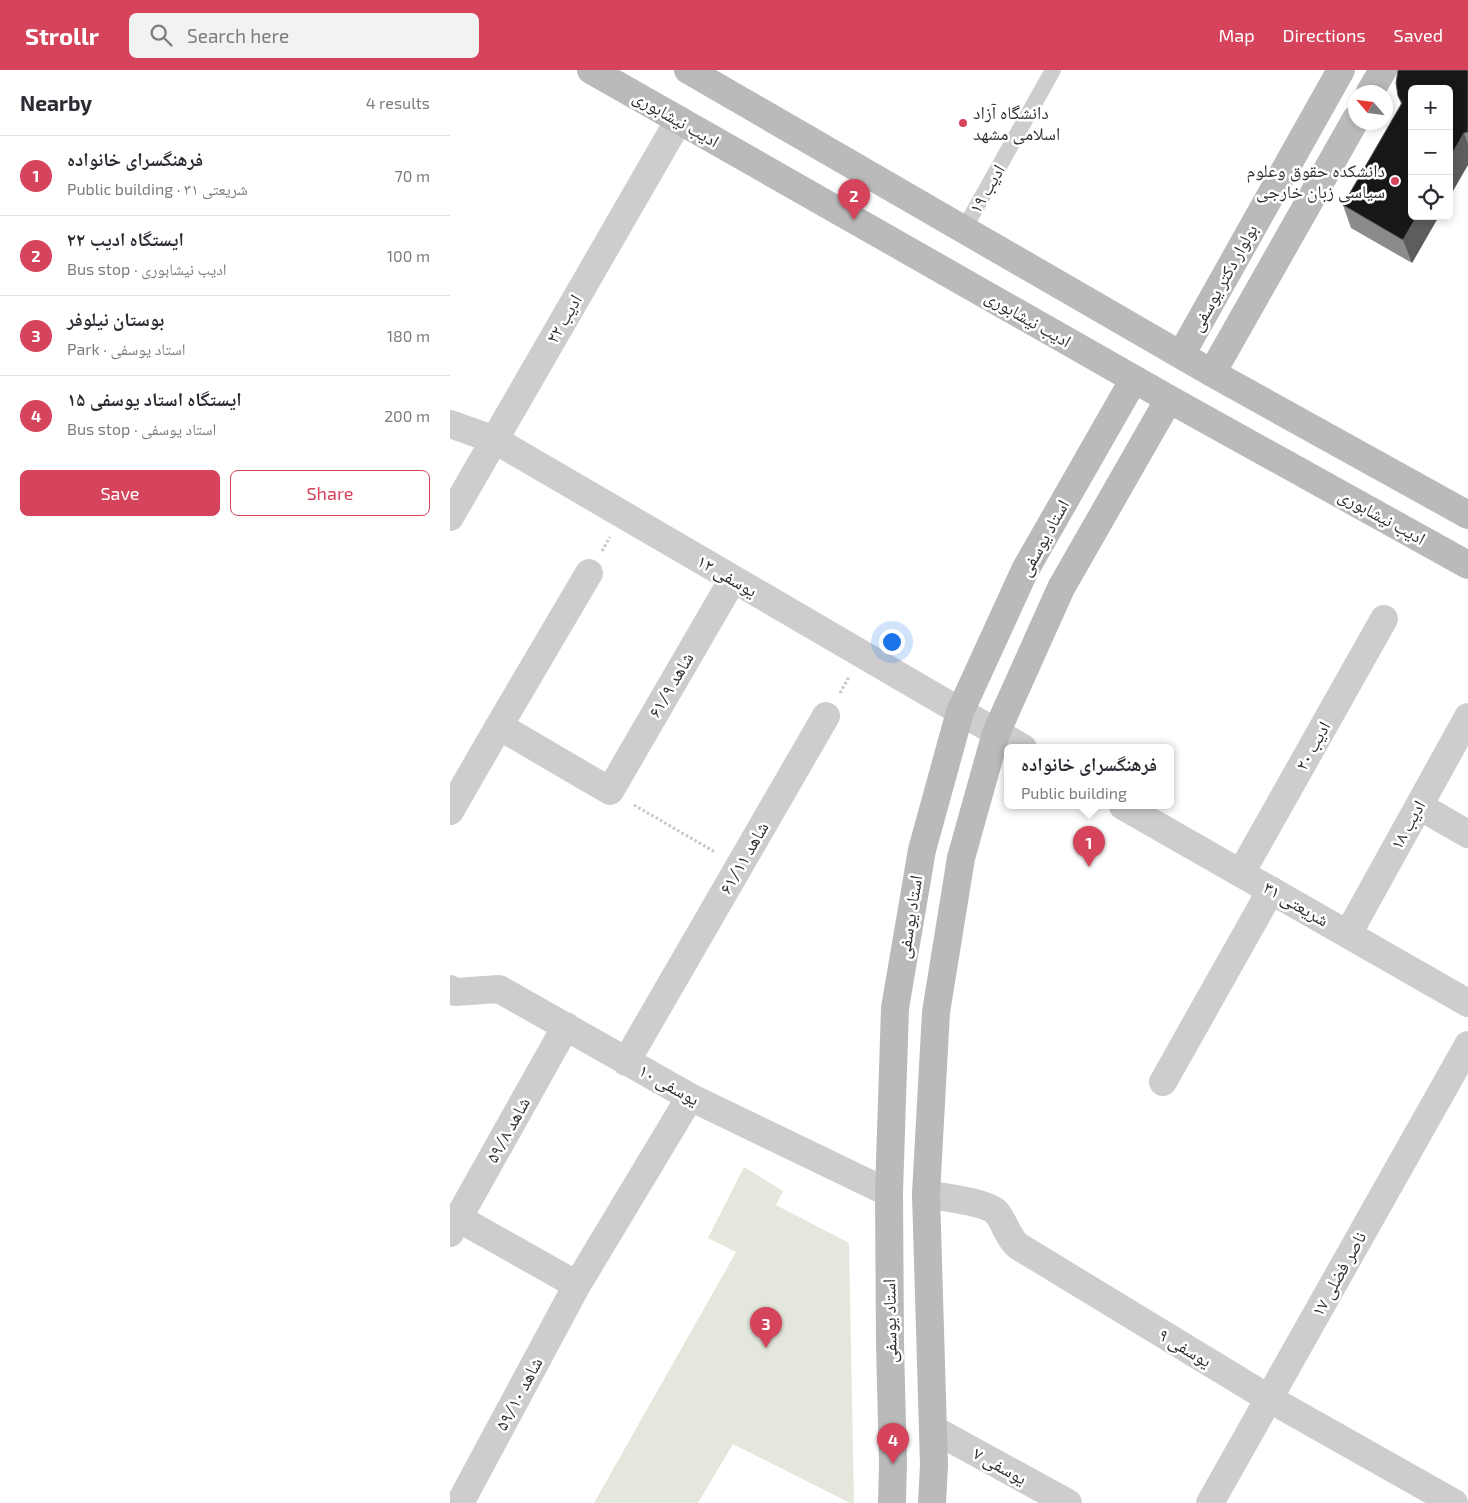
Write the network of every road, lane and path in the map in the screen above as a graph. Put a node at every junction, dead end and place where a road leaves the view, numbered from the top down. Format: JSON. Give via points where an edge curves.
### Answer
{"nodes":[{"id":1,"x":591,"y":70,"type":"edge"},
{"id":2,"x":688,"y":70,"type":"edge"},
{"id":3,"x":1053,"y":70,"type":"edge"},
{"id":4,"x":1341,"y":70,"type":"edge"},
{"id":5,"x":1383,"y":70,"type":"edge"},
{"id":6,"x":1374,"y":85,"type":"edge"},
{"id":7,"x":678,"y":120,"type":"junction"},
{"id":8,"x":1350,"y":130,"type":"edge"},
{"id":9,"x":964,"y":230,"type":"junction"},
{"id":10,"x":1181,"y":355,"type":"junction"},
{"id":11,"x":1212,"y":373,"type":"junction"},
{"id":12,"x":1134,"y":379,"type":"junction"},
{"id":13,"x":1169,"y":400,"type":"junction"},
{"id":14,"x":450,"y":424,"type":"edge"},
{"id":15,"x":495,"y":440,"type":"junction"},
{"id":16,"x":623,"y":515,"type":"junction"},
{"id":17,"x":1468,"y":515,"type":"edge"},
{"id":18,"x":450,"y":517,"type":"edge"},
{"id":19,"x":1468,"y":565,"type":"edge"},
{"id":20,"x":589,"y":573,"type":"joint"},
{"id":21,"x":732,"y":579,"type":"junction"},
{"id":22,"x":1384,"y":619,"type":"dead end"},
{"id":23,"x":861,"y":654,"type":"junction"},
{"id":24,"x":960,"y":712,"type":"junction"},
{"id":25,"x":826,"y":716,"type":"joint"},
{"id":26,"x":1468,"y":716,"type":"edge"},
{"id":27,"x":499,"y":726,"type":"junction"},
{"id":28,"x":996,"y":733,"type":"junction"},
{"id":29,"x":1016,"y":744,"type":"edge"},
{"id":30,"x":610,"y":791,"type":"junction"},
{"id":31,"x":1419,"y":806,"type":"junction"},
{"id":32,"x":1128,"y":809,"type":"edge"},
{"id":33,"x":450,"y":811,"type":"edge"},
{"id":34,"x":1468,"y":834,"type":"edge"},
{"id":35,"x":740,"y":866,"type":"junction"},
{"id":36,"x":1241,"y":873,"type":"junction"},
{"id":37,"x":1271,"y":890,"type":"junction"},
{"id":38,"x":1348,"y":934,"type":"junction"},
{"id":39,"x":452,"y":994,"type":"edge"},
{"id":40,"x":1468,"y":1003,"type":"edge"},
{"id":41,"x":566,"y":1026,"type":"junction"},
{"id":42,"x":1468,"y":1045,"type":"edge"},
{"id":43,"x":626,"y":1062,"type":"junction"},
{"id":44,"x":1163,"y":1082,"type":"dead end"},
{"id":45,"x":690,"y":1097,"type":"junction"},
{"id":46,"x":889,"y":1193,"type":"junction"},
{"id":47,"x":926,"y":1194,"type":"junction"},
{"id":48,"x":454,"y":1226,"type":"edge"},
{"id":49,"x":577,"y":1285,"type":"junction"},
{"id":50,"x":1268,"y":1398,"type":"junction"},
{"id":51,"x":933,"y":1429,"type":"junction"},
{"id":52,"x":450,"y":1500,"type":"edge"},
{"id":53,"x":454,"y":1503,"type":"edge"},
{"id":54,"x":460,"y":1503,"type":"edge"},
{"id":55,"x":892,"y":1503,"type":"edge"},
{"id":56,"x":932,"y":1503,"type":"edge"},
{"id":57,"x":1068,"y":1503,"type":"edge"},
{"id":58,"x":1210,"y":1503,"type":"edge"},
{"id":59,"x":1454,"y":1503,"type":"edge"}],
"edges":[{"from":1,"to":7,"type":"street","name":"ادیب نیشابوری"},
{"from":2,"to":9,"type":"street"},
{"from":3,"to":9,"type":"lane","name":"ادیب ۱۹"},
{"from":4,"to":10,"type":"street","name":"بولوار دکتر یوسفی"},
{"from":5,"to":6,"type":"street"},
{"from":7,"to":12,"type":"street","name":"ادیب نیشابوری"},
{"from":7,"to":15,"type":"street","name":"ادیب ۲۲"},
{"from":8,"to":11,"type":"street","name":"بولوار دکتر یوسفی"},
{"from":9,"to":10,"type":"street"},
{"from":10,"to":11,"type":"street"},
{"from":11,"to":17,"type":"street"},
{"from":12,"to":13,"type":"street","name":"ادیب نیشابوری"},
{"from":12,"to":24,"type":"street","name":"استاد یوسفی","via":[[1025,570]]},
{"from":13,"to":19,"type":"street","name":"ادیب نیشابوری"},
{"from":13,"to":28,"type":"street","via":[[1061,588]]},
{"from":14,"to":15,"type":"street","name":"یوسفی ۱۲"},
{"from":15,"to":16,"type":"street","name":"یوسفی ۱۲"},
{"from":15,"to":18,"type":"street","name":"ادیب ۲۲"},
{"from":16,"to":20,"type":"path"},
{"from":16,"to":21,"type":"street","name":"یوسفی ۱۲"},
{"from":20,"to":27,"type":"street"},
{"from":21,"to":23,"type":"street","name":"یوسفی ۱۲"},
{"from":21,"to":30,"type":"street","name":"شاهد ۶۱/۹"},
{"from":22,"to":36,"type":"street","name":"ادیب ۲۰"},
{"from":23,"to":24,"type":"street","name":"یوسفی ۱۲"},
{"from":23,"to":25,"type":"path"},
{"from":24,"to":28,"type":"street","name":"یوسفی ۱۲"},
{"from":24,"to":46,"type":"street","name":"استاد یوسفی","via":[[922,850],[895,1008]]},
{"from":25,"to":35,"type":"street","name":"شاهد ۶۱/۱۱"},
{"from":26,"to":31,"type":"street","name":"ادیب ۱۸"},
{"from":27,"to":30,"type":"street"},
{"from":27,"to":33,"type":"street"},
{"from":28,"to":29,"type":"street"},
{"from":28,"to":47,"type":"street","via":[[961,858],[936,1012]]},
{"from":30,"to":35,"type":"path"},
{"from":31,"to":34,"type":"street"},
{"from":31,"to":38,"type":"street","name":"ادیب ۱۸"},
{"from":32,"to":36,"type":"street","name":"شریعتی ۳۱"},
{"from":35,"to":43,"type":"street","name":"شاهد ۶۱/۱۱"},
{"from":36,"to":37,"type":"street","name":"شریعتی ۳۱"},
{"from":37,"to":38,"type":"street","name":"شریعتی ۳۱"},
{"from":37,"to":44,"type":"street"},
{"from":38,"to":40,"type":"street","name":"شریعتی ۳۱"},
{"from":39,"to":41,"type":"street","name":"یوسفی ۱۰","via":[[499,989]]},
{"from":41,"to":43,"type":"street","name":"یوسفی ۱۰"},
{"from":41,"to":48,"type":"street","name":"شاهد ۵۹/۸"},
{"from":42,"to":50,"type":"street","name":"ناصر فضلی ۱۷"},
{"from":43,"to":45,"type":"street","name":"یوسفی ۱۰"},
{"from":45,"to":46,"type":"street","name":"یوسفی ۱۰"},
{"from":45,"to":49,"type":"street","name":"شاهد ۵۹/‍۱۰"},
{"from":46,"to":55,"type":"street","name":"استاد یوسفی"},
{"from":47,"to":50,"type":"street","name":"یوسفی ۹","via":[[988,1206],[998,1214],[1018,1246]]},
{"from":47,"to":51,"type":"street"},
{"from":48,"to":49,"type":"street"},
{"from":49,"to":54,"type":"street","name":"شاهد ۵۹/‍۱۰"},
{"from":50,"to":58,"type":"street","name":"ناصر فضلی ۱۷"},
{"from":50,"to":59,"type":"street","name":"یوسفی ۹"},
{"from":51,"to":56,"type":"street"},
{"from":51,"to":57,"type":"street","name":"یوسفی ۷"},
{"from":52,"to":53,"type":"street"}]}
